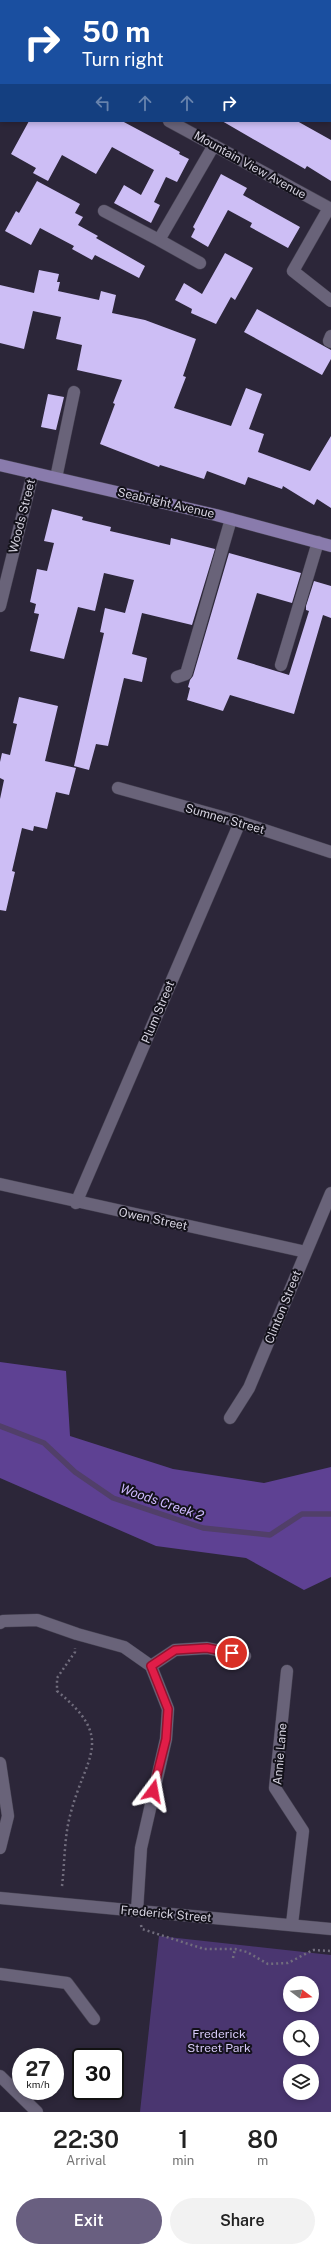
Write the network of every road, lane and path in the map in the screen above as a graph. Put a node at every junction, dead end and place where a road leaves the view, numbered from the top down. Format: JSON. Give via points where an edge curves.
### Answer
{"nodes":[{"id":1,"x":171,"y":122,"type":"edge"},
{"id":2,"x":214,"y":145,"type":"junction"},
{"id":3,"x":330,"y":209,"type":"edge"},
{"id":4,"x":104,"y":211,"type":"dead end"},
{"id":5,"x":160,"y":240,"type":"junction"},
{"id":6,"x":200,"y":263,"type":"dead end"},
{"id":7,"x":331,"y":301,"type":"edge"},
{"id":8,"x":331,"y":336,"type":"edge"},
{"id":9,"x":331,"y":342,"type":"edge"},
{"id":10,"x":74,"y":392,"type":"dead end"},
{"id":11,"x":0,"y":465,"type":"edge"},
{"id":12,"x":33,"y":473,"type":"junction"},
{"id":13,"x":56,"y":478,"type":"junction"},
{"id":14,"x":231,"y":519,"type":"junction"},
{"id":15,"x":318,"y":542,"type":"junction"},
{"id":16,"x":331,"y":546,"type":"edge"},
{"id":17,"x":0,"y":606,"type":"edge"},
{"id":18,"x":281,"y":665,"type":"dead end"},
{"id":19,"x":177,"y":677,"type":"dead end"},
{"id":20,"x":118,"y":788,"type":"dead end"},
{"id":21,"x":240,"y":822,"type":"junction"},
{"id":22,"x":331,"y":852,"type":"edge"},
{"id":23,"x":0,"y":1184,"type":"edge"},
{"id":24,"x":331,"y":1193,"type":"edge"},
{"id":25,"x":76,"y":1203,"type":"junction"},
{"id":26,"x":306,"y":1252,"type":"junction"},
{"id":27,"x":230,"y":1418,"type":"dead end"},
{"id":28,"x":0,"y":1623,"type":"edge"},
{"id":29,"x":77,"y":1634,"type":"junction"},
{"id":30,"x":245,"y":1656,"type":"dead end"},
{"id":31,"x":151,"y":1666,"type":"junction"},
{"id":32,"x":287,"y":1671,"type":"dead end"},
{"id":33,"x":0,"y":1763,"type":"edge"},
{"id":34,"x":0,"y":1848,"type":"edge"},
{"id":35,"x":62,"y":1886,"type":"dead end"},
{"id":36,"x":0,"y":1898,"type":"edge"},
{"id":37,"x":138,"y":1912,"type":"junction"},
{"id":38,"x":292,"y":1924,"type":"junction"},
{"id":39,"x":331,"y":1929,"type":"edge"},
{"id":40,"x":235,"y":1949,"type":"junction"},
{"id":41,"x":331,"y":1951,"type":"edge"},
{"id":42,"x":233,"y":1958,"type":"dead end"},
{"id":43,"x":0,"y":1974,"type":"edge"},
{"id":44,"x":94,"y":2019,"type":"dead end"},
{"id":45,"x":0,"y":2076,"type":"edge"},
{"id":46,"x":37,"y":2112,"type":"edge"}],
"edges":[{"from":1,"to":2,"type":"street","name":"Mountain View Avenue"},
{"from":2,"to":3,"type":"street","name":"Mountain View Avenue"},
{"from":2,"to":5,"type":"street"},
{"from":3,"to":7,"type":"street","via":[[293,271]]},
{"from":4,"to":5,"type":"street"},
{"from":5,"to":6,"type":"street"},
{"from":8,"to":9,"type":"street"},
{"from":10,"to":13,"type":"street"},
{"from":11,"to":12,"type":"main road","name":"Seabright Avenue"},
{"from":12,"to":13,"type":"main road","name":"Seabright Avenue"},
{"from":12,"to":17,"type":"street","name":"Woods Street"},
{"from":13,"to":14,"type":"main road","name":"Seabright Avenue"},
{"from":14,"to":15,"type":"main road","name":"Seabright Avenue"},
{"from":14,"to":19,"type":"street","via":[[186,674]]},
{"from":15,"to":16,"type":"main road","name":"Seabright Avenue"},
{"from":15,"to":18,"type":"street"},
{"from":20,"to":21,"type":"street","name":"Sumner Street"},
{"from":21,"to":22,"type":"street","name":"Sumner Street"},
{"from":21,"to":25,"type":"street","name":"Plum Street"},
{"from":23,"to":25,"type":"street","name":"Owen Street"},
{"from":24,"to":26,"type":"street","name":"Clinton Street"},
{"from":25,"to":26,"type":"street","name":"Owen Street"},
{"from":26,"to":27,"type":"street","name":"Clinton Street","via":[[249,1388]]},
{"from":28,"to":29,"type":"street","via":[[37,1620]]},
{"from":29,"to":31,"type":"street","via":[[124,1647]]},
{"from":29,"to":35,"type":"path","via":[[75,1652],[57,1678],[57,1691],[80,1713],[89,1728],[93,1745],[66,1830]]},
{"from":30,"to":31,"type":"street","via":[[207,1648],[175,1650]]},
{"from":31,"to":37,"type":"street","via":[[168,1709],[166,1739],[142,1848]]},
{"from":32,"to":38,"type":"street","name":"Annie Lane","via":[[275,1788],[303,1831]]},
{"from":33,"to":34,"type":"street","via":[[8,1816]]},
{"from":36,"to":37,"type":"street","name":"Frederick Street"},
{"from":37,"to":38,"type":"street","name":"Frederick Street"},
{"from":37,"to":40,"type":"path","via":[[142,1929],[204,1948]]},
{"from":38,"to":39,"type":"street","name":"Frederick Street"},
{"from":40,"to":41,"type":"path","via":[[276,1965],[288,1963],[313,1950]]},
{"from":40,"to":42,"type":"path"},
{"from":43,"to":44,"type":"street","via":[[67,1983]]},
{"from":45,"to":46,"type":"street"}]}
